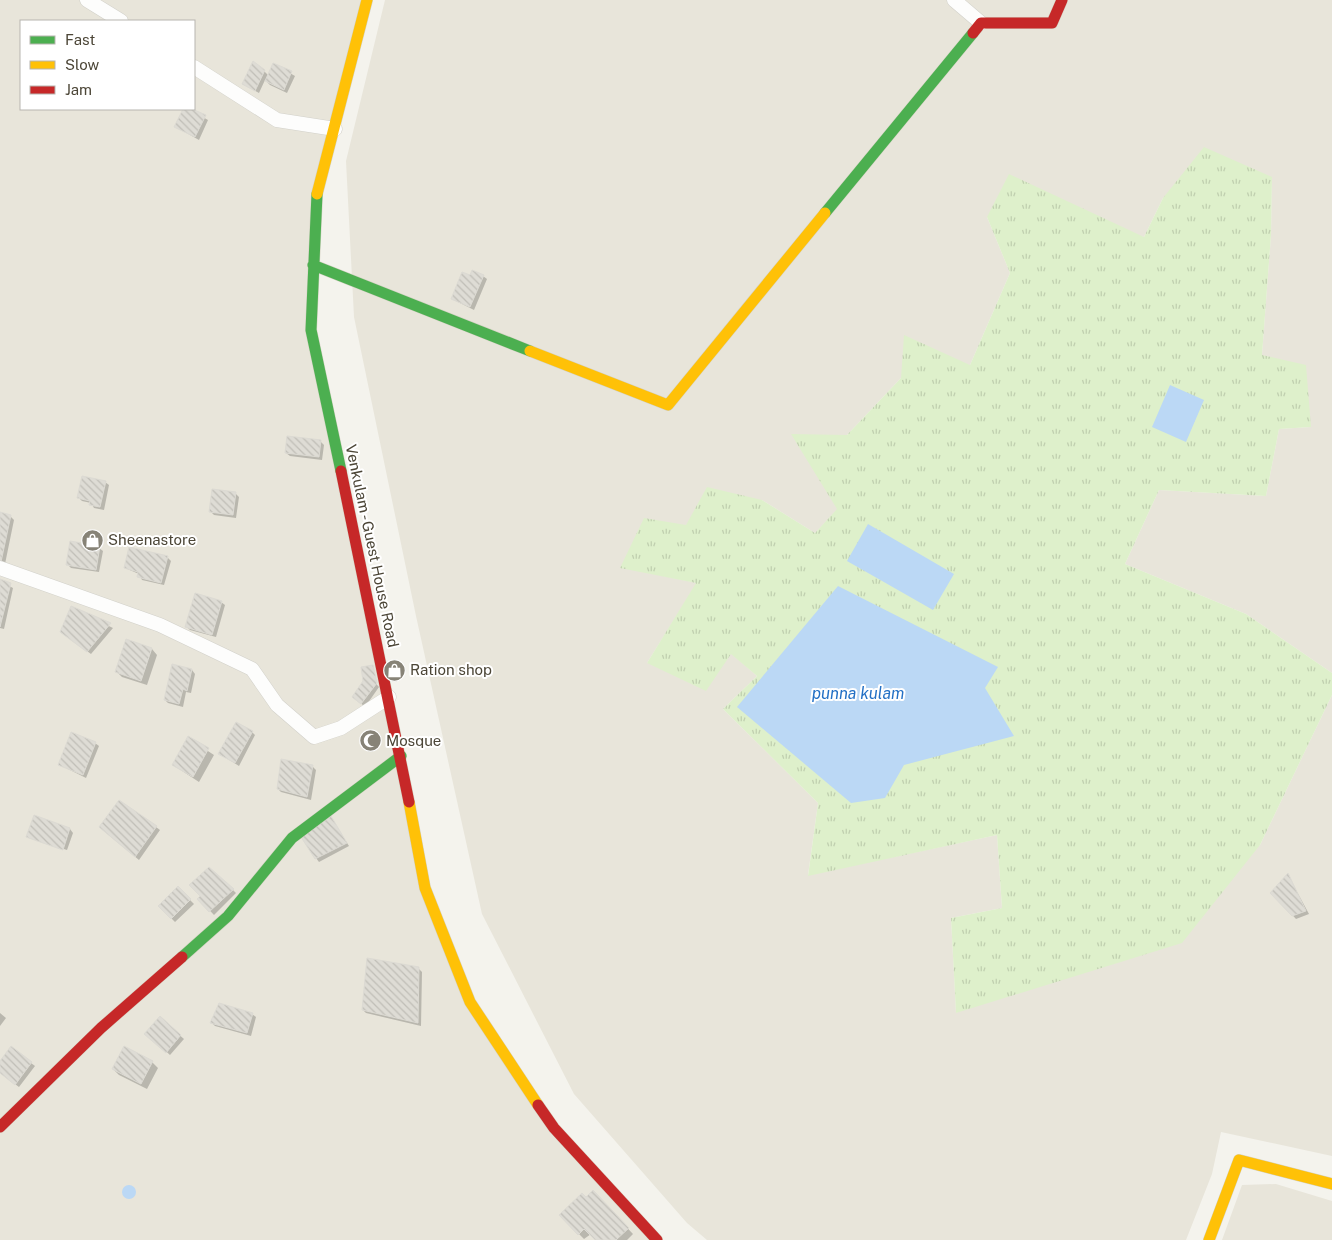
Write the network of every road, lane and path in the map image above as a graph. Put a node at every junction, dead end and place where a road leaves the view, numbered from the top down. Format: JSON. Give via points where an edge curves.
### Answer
{"nodes":[{"id":1,"x":87,"y":0,"type":"edge"},
{"id":2,"x":367,"y":0,"type":"edge"},
{"id":3,"x":954,"y":0,"type":"edge"},
{"id":4,"x":1062,"y":0,"type":"edge"},
{"id":5,"x":119,"y":20,"type":"edge"},
{"id":6,"x":981,"y":23,"type":"junction"},
{"id":7,"x":195,"y":68,"type":"edge"},
{"id":8,"x":336,"y":129,"type":"junction"},
{"id":9,"x":313,"y":265,"type":"junction"},
{"id":10,"x":0,"y":568,"type":"edge"},
{"id":11,"x":389,"y":697,"type":"junction"},
{"id":12,"x":401,"y":756,"type":"junction"},
{"id":13,"x":0,"y":1127,"type":"edge"},
{"id":14,"x":1332,"y":1184,"type":"edge"},
{"id":15,"x":657,"y":1240,"type":"edge"},
{"id":16,"x":1210,"y":1240,"type":"edge"}],
"edges":[{"from":1,"to":5,"type":"street"},
{"from":2,"to":8,"type":"main road","name":"Venkulam - Guest House Road"},
{"from":3,"to":6,"type":"street"},
{"from":4,"to":6,"type":"main road","via":[[1052,23]]},
{"from":6,"to":9,"type":"main road","via":[[668,405]]},
{"from":7,"to":8,"type":"street","via":[[277,120]]},
{"from":8,"to":9,"type":"main road","name":"Venkulam - Guest House Road","via":[[317,187]]},
{"from":9,"to":11,"type":"main road","name":"Venkulam - Guest House Road","via":[[311,330]]},
{"from":10,"to":11,"type":"street","via":[[160,625],[252,669],[277,705],[314,737],[341,728]]},
{"from":11,"to":12,"type":"main road","name":"Venkulam - Guest House Road"},
{"from":12,"to":13,"type":"main road","via":[[292,838],[228,916],[101,1028]]},
{"from":12,"to":15,"type":"main road","name":"Venkulam - Guest House Road","via":[[425,888],[470,1002],[554,1128]]},
{"from":14,"to":16,"type":"main road","via":[[1239,1160]]}]}
